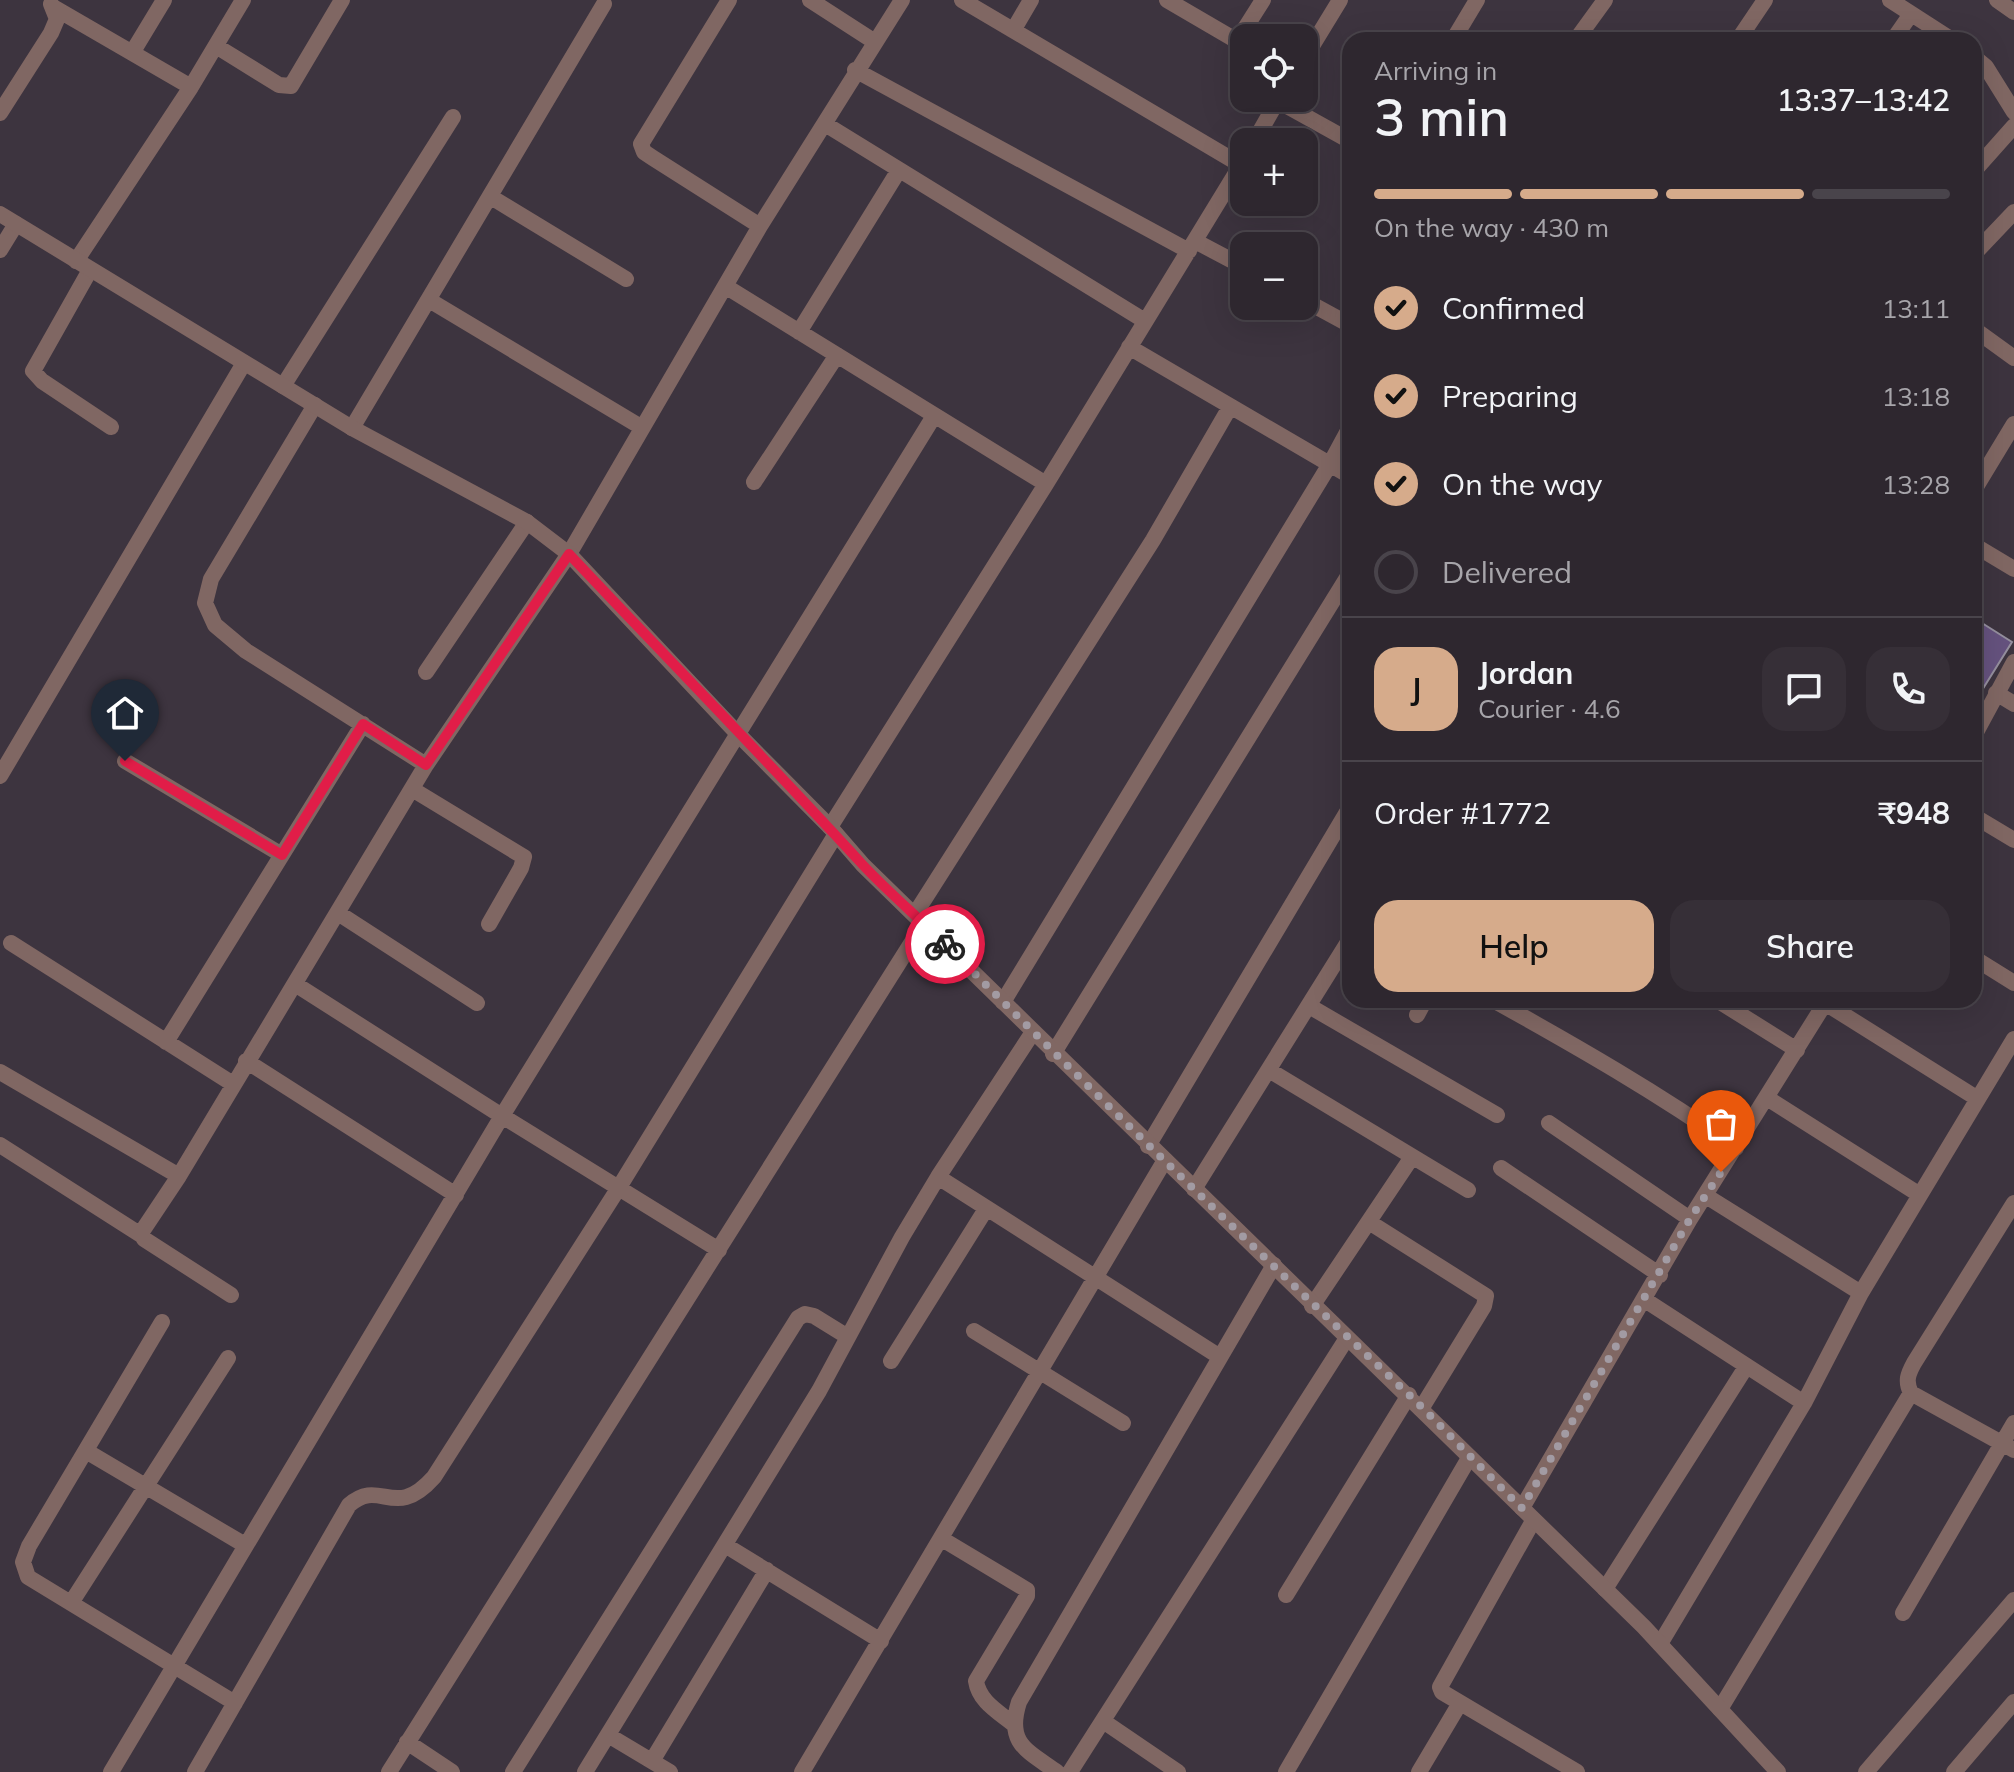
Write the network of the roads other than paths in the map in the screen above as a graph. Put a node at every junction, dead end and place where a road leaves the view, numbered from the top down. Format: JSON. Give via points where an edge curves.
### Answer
{"nodes":[{"id":1,"x":164,"y":0,"type":"edge"},
{"id":2,"x":243,"y":0,"type":"edge"},
{"id":3,"x":342,"y":0,"type":"edge"},
{"id":4,"x":729,"y":0,"type":"edge"},
{"id":5,"x":810,"y":0,"type":"edge"},
{"id":6,"x":902,"y":0,"type":"edge"},
{"id":7,"x":962,"y":0,"type":"edge"},
{"id":8,"x":1031,"y":0,"type":"edge"},
{"id":9,"x":1167,"y":0,"type":"edge"},
{"id":10,"x":1263,"y":0,"type":"edge"},
{"id":11,"x":1340,"y":0,"type":"edge"},
{"id":12,"x":1477,"y":0,"type":"edge"},
{"id":13,"x":1605,"y":0,"type":"edge"},
{"id":14,"x":1765,"y":0,"type":"edge"},
{"id":15,"x":1890,"y":0,"type":"edge"},
{"id":16,"x":1997,"y":0,"type":"edge"},
{"id":17,"x":50,"y":4,"type":"edge"},
{"id":18,"x":604,"y":4,"type":"dead end"},
{"id":19,"x":2014,"y":12,"type":"edge"},
{"id":20,"x":1911,"y":14,"type":"junction"},
{"id":21,"x":1251,"y":24,"type":"edge"},
{"id":22,"x":1014,"y":29,"type":"junction"},
{"id":23,"x":1458,"y":32,"type":"edge"},
{"id":24,"x":1582,"y":32,"type":"edge"},
{"id":25,"x":1743,"y":32,"type":"edge"},
{"id":26,"x":1899,"y":32,"type":"edge"},
{"id":27,"x":1939,"y":32,"type":"edge"},
{"id":28,"x":1318,"y":36,"type":"edge"},
{"id":29,"x":1230,"y":37,"type":"edge"},
{"id":30,"x":875,"y":42,"type":"junction"},
{"id":31,"x":216,"y":46,"type":"junction"},
{"id":32,"x":132,"y":53,"type":"junction"},
{"id":33,"x":1982,"y":64,"type":"edge"},
{"id":34,"x":855,"y":70,"type":"junction"},
{"id":35,"x":191,"y":87,"type":"junction"},
{"id":36,"x":2009,"y":91,"type":"edge"},
{"id":37,"x":1300,"y":112,"type":"edge"},
{"id":38,"x":2014,"y":112,"type":"edge"},
{"id":39,"x":0,"y":113,"type":"edge"},
{"id":40,"x":453,"y":117,"type":"dead end"},
{"id":41,"x":825,"y":124,"type":"junction"},
{"id":42,"x":2014,"y":126,"type":"edge"},
{"id":43,"x":1342,"y":136,"type":"edge"},
{"id":44,"x":1230,"y":154,"type":"edge"},
{"id":45,"x":1982,"y":162,"type":"edge"},
{"id":46,"x":899,"y":170,"type":"junction"},
{"id":47,"x":1230,"y":183,"type":"edge"},
{"id":48,"x":491,"y":197,"type":"junction"},
{"id":49,"x":2014,"y":212,"type":"edge"},
{"id":50,"x":0,"y":214,"type":"edge"},
{"id":51,"x":16,"y":224,"type":"junction"},
{"id":52,"x":760,"y":226,"type":"junction"},
{"id":53,"x":1192,"y":246,"type":"junction"},
{"id":54,"x":1982,"y":246,"type":"edge"},
{"id":55,"x":0,"y":250,"type":"edge"},
{"id":56,"x":1230,"y":261,"type":"edge"},
{"id":57,"x":83,"y":265,"type":"junction"},
{"id":58,"x":626,"y":279,"type":"dead end"},
{"id":59,"x":725,"y":286,"type":"junction"},
{"id":60,"x":429,"y":300,"type":"junction"},
{"id":61,"x":1318,"y":308,"type":"edge"},
{"id":62,"x":1145,"y":321,"type":"junction"},
{"id":63,"x":1342,"y":321,"type":"edge"},
{"id":64,"x":799,"y":332,"type":"junction"},
{"id":65,"x":1982,"y":335,"type":"edge"},
{"id":66,"x":1129,"y":347,"type":"junction"},
{"id":67,"x":837,"y":355,"type":"junction"},
{"id":68,"x":2014,"y":358,"type":"edge"},
{"id":69,"x":244,"y":363,"type":"junction"},
{"id":70,"x":283,"y":386,"type":"junction"},
{"id":71,"x":315,"y":405,"type":"junction"},
{"id":72,"x":1230,"y":407,"type":"junction"},
{"id":73,"x":934,"y":416,"type":"junction"},
{"id":74,"x":2014,"y":424,"type":"edge"},
{"id":75,"x":111,"y":427,"type":"dead end"},
{"id":76,"x":641,"y":427,"type":"junction"},
{"id":77,"x":352,"y":428,"type":"junction"},
{"id":78,"x":1342,"y":442,"type":"edge"},
{"id":79,"x":1330,"y":464,"type":"junction"},
{"id":80,"x":1342,"y":471,"type":"edge"},
{"id":81,"x":1982,"y":477,"type":"edge"},
{"id":82,"x":754,"y":482,"type":"dead end"},
{"id":83,"x":1046,"y":484,"type":"junction"},
{"id":84,"x":527,"y":522,"type":"junction"},
{"id":85,"x":1982,"y":550,"type":"edge"},
{"id":86,"x":569,"y":554,"type":"junction"},
{"id":87,"x":2014,"y":569,"type":"edge"},
{"id":88,"x":1342,"y":586,"type":"edge"},
{"id":89,"x":2014,"y":662,"type":"edge"},
{"id":90,"x":426,"y":672,"type":"dead end"},
{"id":91,"x":1996,"y":693,"type":"junction"},
{"id":92,"x":2014,"y":704,"type":"edge"},
{"id":93,"x":1982,"y":720,"type":"edge"},
{"id":94,"x":363,"y":724,"type":"junction"},
{"id":95,"x":737,"y":733,"type":"junction"},
{"id":96,"x":7,"y":749,"type":"edge"},
{"id":97,"x":125,"y":761,"type":"dead end"},
{"id":98,"x":426,"y":765,"type":"junction"},
{"id":99,"x":0,"y":776,"type":"edge"},
{"id":100,"x":412,"y":789,"type":"junction"},
{"id":101,"x":1342,"y":820,"type":"edge"},
{"id":102,"x":1982,"y":821,"type":"edge"},
{"id":103,"x":833,"y":830,"type":"junction"},
{"id":104,"x":2014,"y":840,"type":"edge"},
{"id":105,"x":282,"y":855,"type":"junction"},
{"id":106,"x":338,"y":913,"type":"junction"},
{"id":107,"x":919,"y":918,"type":"junction"},
{"id":108,"x":489,"y":924,"type":"dead end"},
{"id":109,"x":11,"y":943,"type":"dead end"},
{"id":110,"x":1342,"y":952,"type":"edge"},
{"id":111,"x":1982,"y":963,"type":"edge"},
{"id":112,"x":2014,"y":983,"type":"edge"},
{"id":113,"x":295,"y":984,"type":"junction"},
{"id":114,"x":1003,"y":1002,"type":"junction"},
{"id":115,"x":477,"y":1003,"type":"dead end"},
{"id":116,"x":1309,"y":1006,"type":"junction"},
{"id":117,"x":1508,"y":1008,"type":"edge"},
{"id":118,"x":1730,"y":1008,"type":"edge"},
{"id":119,"x":1822,"y":1008,"type":"edge"},
{"id":120,"x":1837,"y":1008,"type":"edge"},
{"id":121,"x":1033,"y":1032,"type":"junction"},
{"id":122,"x":2014,"y":1041,"type":"edge"},
{"id":123,"x":166,"y":1042,"type":"junction"},
{"id":124,"x":1797,"y":1050,"type":"junction"},
{"id":125,"x":1053,"y":1054,"type":"junction"},
{"id":126,"x":246,"y":1061,"type":"junction"},
{"id":127,"x":1269,"y":1070,"type":"junction"},
{"id":128,"x":0,"y":1072,"type":"edge"},
{"id":129,"x":233,"y":1084,"type":"junction"},
{"id":130,"x":1767,"y":1098,"type":"junction"},
{"id":131,"x":1978,"y":1099,"type":"junction"},
{"id":132,"x":1497,"y":1115,"type":"dead end"},
{"id":133,"x":502,"y":1116,"type":"junction"},
{"id":134,"x":1549,"y":1123,"type":"dead end"},
{"id":135,"x":0,"y":1145,"type":"edge"},
{"id":136,"x":1148,"y":1146,"type":"junction"},
{"id":137,"x":1736,"y":1148,"type":"junction"},
{"id":138,"x":1412,"y":1157,"type":"junction"},
{"id":139,"x":1165,"y":1160,"type":"junction"},
{"id":140,"x":1501,"y":1168,"type":"dead end"},
{"id":141,"x":179,"y":1176,"type":"junction"},
{"id":142,"x":938,"y":1177,"type":"junction"},
{"id":143,"x":618,"y":1189,"type":"junction"},
{"id":144,"x":1194,"y":1189,"type":"junction"},
{"id":145,"x":1468,"y":1190,"type":"dead end"},
{"id":146,"x":456,"y":1195,"type":"junction"},
{"id":147,"x":1920,"y":1195,"type":"junction"},
{"id":148,"x":1706,"y":1196,"type":"junction"},
{"id":149,"x":2014,"y":1203,"type":"edge"},
{"id":150,"x":986,"y":1209,"type":"junction"},
{"id":151,"x":1690,"y":1219,"type":"junction"},
{"id":152,"x":1369,"y":1222,"type":"junction"},
{"id":153,"x":141,"y":1235,"type":"junction"},
{"id":154,"x":719,"y":1250,"type":"junction"},
{"id":155,"x":1274,"y":1265,"type":"junction"},
{"id":156,"x":1660,"y":1275,"type":"junction"},
{"id":157,"x":1096,"y":1279,"type":"junction"},
{"id":158,"x":1861,"y":1293,"type":"junction"},
{"id":159,"x":231,"y":1295,"type":"dead end"},
{"id":160,"x":1645,"y":1300,"type":"junction"},
{"id":161,"x":1312,"y":1306,"type":"junction"},
{"id":162,"x":162,"y":1322,"type":"dead end"},
{"id":163,"x":974,"y":1331,"type":"dead end"},
{"id":164,"x":848,"y":1337,"type":"junction"},
{"id":165,"x":1347,"y":1338,"type":"junction"},
{"id":166,"x":1220,"y":1357,"type":"junction"},
{"id":167,"x":228,"y":1358,"type":"dead end"},
{"id":168,"x":891,"y":1361,"type":"dead end"},
{"id":169,"x":1746,"y":1367,"type":"junction"},
{"id":170,"x":1040,"y":1373,"type":"junction"},
{"id":171,"x":1911,"y":1393,"type":"junction"},
{"id":172,"x":1409,"y":1395,"type":"junction"},
{"id":173,"x":1804,"y":1403,"type":"junction"},
{"id":174,"x":1421,"y":1409,"type":"junction"},
{"id":175,"x":1123,"y":1423,"type":"dead end"},
{"id":176,"x":2014,"y":1423,"type":"edge"},
{"id":177,"x":2008,"y":1446,"type":"edge"},
{"id":178,"x":86,"y":1451,"type":"junction"},
{"id":179,"x":1469,"y":1458,"type":"junction"},
{"id":180,"x":146,"y":1487,"type":"junction"},
{"id":181,"x":1528,"y":1514,"type":"junction"},
{"id":182,"x":942,"y":1539,"type":"junction"},
{"id":183,"x":245,"y":1545,"type":"junction"},
{"id":184,"x":725,"y":1545,"type":"junction"},
{"id":185,"x":767,"y":1570,"type":"junction"},
{"id":186,"x":1605,"y":1589,"type":"junction"},
{"id":187,"x":1286,"y":1595,"type":"dead end"},
{"id":188,"x":2014,"y":1600,"type":"edge"},
{"id":189,"x":71,"y":1603,"type":"junction"},
{"id":190,"x":1903,"y":1613,"type":"dead end"},
{"id":191,"x":881,"y":1641,"type":"junction"},
{"id":192,"x":1660,"y":1644,"type":"junction"},
{"id":193,"x":173,"y":1666,"type":"junction"},
{"id":194,"x":2014,"y":1702,"type":"edge"},
{"id":195,"x":235,"y":1703,"type":"junction"},
{"id":196,"x":1460,"y":1703,"type":"junction"},
{"id":197,"x":1720,"y":1709,"type":"junction"},
{"id":198,"x":1103,"y":1721,"type":"junction"},
{"id":199,"x":1012,"y":1723,"type":"junction"},
{"id":200,"x":608,"y":1735,"type":"junction"},
{"id":201,"x":407,"y":1742,"type":"junction"},
{"id":202,"x":652,"y":1761,"type":"junction"},
{"id":203,"x":1559,"y":1768,"type":"edge"},
{"id":204,"x":1962,"y":1769,"type":"edge"},
{"id":205,"x":111,"y":1772,"type":"edge"},
{"id":206,"x":195,"y":1772,"type":"edge"},
{"id":207,"x":389,"y":1772,"type":"edge"},
{"id":208,"x":452,"y":1772,"type":"edge"},
{"id":209,"x":513,"y":1772,"type":"edge"},
{"id":210,"x":585,"y":1772,"type":"edge"},
{"id":211,"x":670,"y":1772,"type":"edge"},
{"id":212,"x":802,"y":1772,"type":"edge"},
{"id":213,"x":1057,"y":1772,"type":"edge"},
{"id":214,"x":1070,"y":1772,"type":"edge"},
{"id":215,"x":1178,"y":1772,"type":"edge"},
{"id":216,"x":1286,"y":1772,"type":"edge"},
{"id":217,"x":1419,"y":1772,"type":"edge"},
{"id":218,"x":1577,"y":1772,"type":"edge"},
{"id":219,"x":1778,"y":1772,"type":"edge"},
{"id":220,"x":1866,"y":1772,"type":"edge"}],
"edges":[{"from":1,"to":32,"type":"street"},
{"from":2,"to":31,"type":"street"},
{"from":3,"to":31,"type":"street","via":[[291,86],[279,85]]},
{"from":4,"to":52,"type":"street","via":[[641,144],[644,152]]},
{"from":5,"to":30,"type":"street"},
{"from":6,"to":30,"type":"street"},
{"from":7,"to":22,"type":"street"},
{"from":8,"to":22,"type":"street"},
{"from":9,"to":29,"type":"street"},
{"from":10,"to":21,"type":"street"},
{"from":11,"to":28,"type":"street"},
{"from":12,"to":23,"type":"street"},
{"from":13,"to":24,"type":"street"},
{"from":14,"to":25,"type":"street"},
{"from":15,"to":20,"type":"street"},
{"from":16,"to":19,"type":"street"},
{"from":17,"to":32,"type":"street"},
{"from":17,"to":39,"type":"street","via":[[57,19],[51,33]]},
{"from":18,"to":48,"type":"street"},
{"from":20,"to":26,"type":"street"},
{"from":20,"to":27,"type":"street"},
{"from":22,"to":44,"type":"street"},
{"from":30,"to":34,"type":"street"},
{"from":31,"to":35,"type":"street"},
{"from":32,"to":35,"type":"street"},
{"from":33,"to":36,"type":"street"},
{"from":34,"to":41,"type":"street"},
{"from":34,"to":53,"type":"street"},
{"from":35,"to":57,"type":"street"},
{"from":36,"to":38,"type":"street"},
{"from":37,"to":43,"type":"street"},
{"from":40,"to":70,"type":"street"},
{"from":41,"to":46,"type":"street"},
{"from":41,"to":52,"type":"street"},
{"from":42,"to":45,"type":"street"},
{"from":46,"to":62,"type":"street"},
{"from":46,"to":64,"type":"street"},
{"from":47,"to":53,"type":"street"},
{"from":48,"to":58,"type":"street"},
{"from":48,"to":60,"type":"street"},
{"from":49,"to":54,"type":"street"},
{"from":50,"to":51,"type":"street"},
{"from":51,"to":55,"type":"street"},
{"from":51,"to":57,"type":"street"},
{"from":52,"to":59,"type":"street"},
{"from":53,"to":56,"type":"street"},
{"from":53,"to":62,"type":"street"},
{"from":57,"to":69,"type":"street"},
{"from":57,"to":75,"type":"street","via":[[33,371]]},
{"from":59,"to":64,"type":"street"},
{"from":59,"to":76,"type":"street"},
{"from":60,"to":76,"type":"street"},
{"from":60,"to":77,"type":"street"},
{"from":61,"to":63,"type":"street"},
{"from":62,"to":66,"type":"street"},
{"from":64,"to":67,"type":"street"},
{"from":65,"to":68,"type":"street"},
{"from":66,"to":72,"type":"street"},
{"from":66,"to":83,"type":"street"},
{"from":67,"to":73,"type":"street"},
{"from":67,"to":82,"type":"street"},
{"from":69,"to":70,"type":"street"},
{"from":69,"to":96,"type":"street"},
{"from":70,"to":71,"type":"street"},
{"from":71,"to":77,"type":"street"},
{"from":71,"to":94,"type":"street","via":[[211,579],[205,603],[215,625],[246,651]]},
{"from":72,"to":79,"type":"street"},
{"from":72,"to":107,"type":"street"},
{"from":73,"to":83,"type":"street"},
{"from":73,"to":95,"type":"street"},
{"from":74,"to":81,"type":"street"},
{"from":76,"to":86,"type":"street"},
{"from":77,"to":84,"type":"street"},
{"from":78,"to":79,"type":"street"},
{"from":79,"to":80,"type":"street"},
{"from":79,"to":114,"type":"street"},
{"from":83,"to":103,"type":"street"},
{"from":84,"to":86,"type":"street"},
{"from":84,"to":90,"type":"street"},
{"from":85,"to":87,"type":"street"},
{"from":86,"to":95,"type":"street"},
{"from":86,"to":98,"type":"street"},
{"from":88,"to":125,"type":"street"},
{"from":89,"to":91,"type":"street"},
{"from":91,"to":92,"type":"street"},
{"from":91,"to":93,"type":"street"},
{"from":94,"to":98,"type":"street"},
{"from":94,"to":105,"type":"street"},
{"from":95,"to":103,"type":"street"},
{"from":95,"to":133,"type":"street"},
{"from":96,"to":99,"type":"street"},
{"from":97,"to":105,"type":"street"},
{"from":98,"to":100,"type":"street"},
{"from":100,"to":106,"type":"street"},
{"from":100,"to":108,"type":"street","via":[[524,857]]},
{"from":101,"to":136,"type":"street"},
{"from":102,"to":104,"type":"street"},
{"from":103,"to":107,"type":"street"},
{"from":103,"to":143,"type":"street"},
{"from":105,"to":123,"type":"street"},
{"from":106,"to":113,"type":"street"},
{"from":106,"to":115,"type":"street"},
{"from":107,"to":114,"type":"street"},
{"from":107,"to":154,"type":"street"},
{"from":109,"to":123,"type":"street"},
{"from":110,"to":116,"type":"street"},
{"from":111,"to":112,"type":"street"},
{"from":113,"to":126,"type":"street"},
{"from":113,"to":133,"type":"street"},
{"from":114,"to":121,"type":"street"},
{"from":116,"to":127,"type":"street"},
{"from":116,"to":132,"type":"street"},
{"from":117,"to":137,"type":"street","via":[[1670,1101]]},
{"from":118,"to":124,"type":"street"},
{"from":119,"to":124,"type":"street"},
{"from":120,"to":131,"type":"street"},
{"from":121,"to":125,"type":"street"},
{"from":121,"to":142,"type":"street"},
{"from":122,"to":131,"type":"street"},
{"from":123,"to":129,"type":"street"},
{"from":124,"to":130,"type":"street"},
{"from":125,"to":136,"type":"street"},
{"from":126,"to":129,"type":"street"},
{"from":126,"to":146,"type":"street"},
{"from":127,"to":138,"type":"street"},
{"from":127,"to":144,"type":"street"},
{"from":128,"to":141,"type":"street"},
{"from":129,"to":141,"type":"street"},
{"from":130,"to":137,"type":"street"},
{"from":130,"to":147,"type":"street"},
{"from":131,"to":147,"type":"street"},
{"from":133,"to":143,"type":"street"},
{"from":133,"to":146,"type":"street"},
{"from":134,"to":151,"type":"street"},
{"from":135,"to":153,"type":"street"},
{"from":136,"to":139,"type":"street"},
{"from":137,"to":148,"type":"street"},
{"from":138,"to":145,"type":"street"},
{"from":138,"to":152,"type":"street"},
{"from":139,"to":144,"type":"street"},
{"from":139,"to":157,"type":"street"},
{"from":140,"to":156,"type":"street"},
{"from":141,"to":153,"type":"street"},
{"from":142,"to":150,"type":"street"},
{"from":142,"to":164,"type":"street"},
{"from":143,"to":154,"type":"street"},
{"from":143,"to":195,"type":"street","via":[[428,1483],[409,1498],[369,1494],[349,1505]]},
{"from":144,"to":155,"type":"street"},
{"from":146,"to":183,"type":"street"},
{"from":147,"to":158,"type":"street"},
{"from":148,"to":151,"type":"street"},
{"from":148,"to":158,"type":"street"},
{"from":149,"to":171,"type":"street","via":[[1914,1363],[1908,1375]]},
{"from":150,"to":157,"type":"street"},
{"from":150,"to":168,"type":"street"},
{"from":151,"to":156,"type":"street"},
{"from":152,"to":161,"type":"street"},
{"from":152,"to":174,"type":"street","via":[[1486,1296]]},
{"from":153,"to":159,"type":"street"},
{"from":154,"to":201,"type":"street"},
{"from":155,"to":161,"type":"street"},
{"from":155,"to":166,"type":"street"},
{"from":156,"to":160,"type":"street"},
{"from":157,"to":166,"type":"street"},
{"from":157,"to":170,"type":"street"},
{"from":158,"to":173,"type":"street"},
{"from":160,"to":169,"type":"street"},
{"from":160,"to":181,"type":"street"},
{"from":161,"to":165,"type":"street"},
{"from":162,"to":178,"type":"street"},
{"from":163,"to":170,"type":"street"},
{"from":164,"to":184,"type":"street"},
{"from":164,"to":209,"type":"street","via":[[814,1316],[798,1318]]},
{"from":165,"to":172,"type":"street"},
{"from":165,"to":198,"type":"street"},
{"from":166,"to":199,"type":"street","via":[[1019,1702]]},
{"from":167,"to":180,"type":"street"},
{"from":169,"to":173,"type":"street"},
{"from":169,"to":186,"type":"street"},
{"from":170,"to":175,"type":"street"},
{"from":170,"to":182,"type":"street"},
{"from":171,"to":177,"type":"street"},
{"from":171,"to":197,"type":"street"},
{"from":172,"to":174,"type":"street"},
{"from":172,"to":187,"type":"street"},
{"from":173,"to":192,"type":"street"},
{"from":174,"to":179,"type":"street"},
{"from":176,"to":177,"type":"street"},
{"from":177,"to":190,"type":"street"},
{"from":178,"to":180,"type":"street"},
{"from":178,"to":189,"type":"street","via":[[23,1562],[28,1577]]},
{"from":179,"to":181,"type":"street"},
{"from":179,"to":216,"type":"street"},
{"from":180,"to":183,"type":"street"},
{"from":180,"to":189,"type":"street"},
{"from":181,"to":186,"type":"street"},
{"from":181,"to":196,"type":"street","via":[[1440,1683],[1442,1692]]},
{"from":182,"to":191,"type":"street"},
{"from":182,"to":199,"type":"street","via":[[1027,1590],[976,1681],[985,1701]]},
{"from":183,"to":193,"type":"street"},
{"from":184,"to":185,"type":"street"},
{"from":184,"to":200,"type":"street"},
{"from":185,"to":191,"type":"street"},
{"from":185,"to":202,"type":"street"},
{"from":186,"to":192,"type":"street"},
{"from":188,"to":220,"type":"street"},
{"from":189,"to":193,"type":"street"},
{"from":191,"to":212,"type":"street"},
{"from":192,"to":197,"type":"street"},
{"from":193,"to":195,"type":"street"},
{"from":193,"to":205,"type":"street"},
{"from":194,"to":204,"type":"street"},
{"from":195,"to":206,"type":"street"},
{"from":196,"to":203,"type":"street"},
{"from":196,"to":217,"type":"street"},
{"from":197,"to":219,"type":"street"},
{"from":198,"to":214,"type":"street"},
{"from":198,"to":215,"type":"street"},
{"from":199,"to":213,"type":"street","via":[[1017,1738]]},
{"from":200,"to":202,"type":"street"},
{"from":200,"to":210,"type":"street"},
{"from":201,"to":207,"type":"street"},
{"from":201,"to":208,"type":"street"},
{"from":202,"to":211,"type":"street"},
{"from":203,"to":218,"type":"street"}]}
